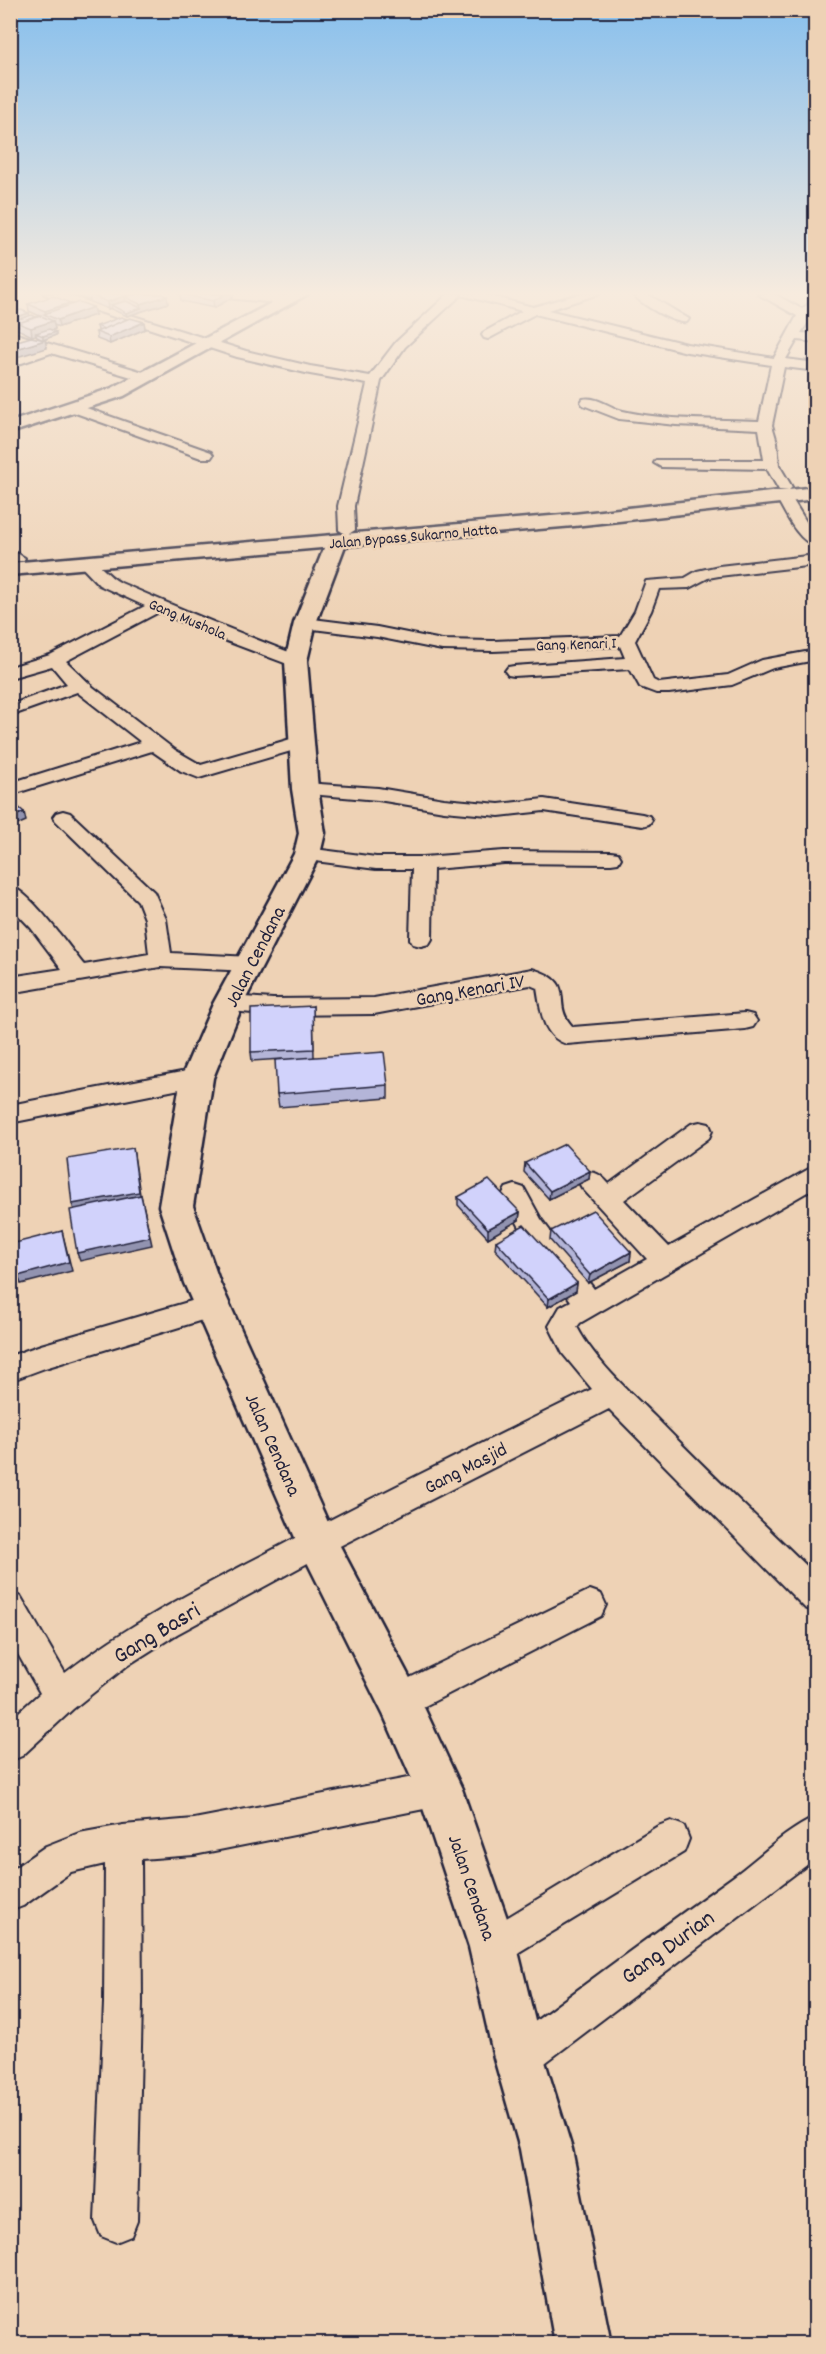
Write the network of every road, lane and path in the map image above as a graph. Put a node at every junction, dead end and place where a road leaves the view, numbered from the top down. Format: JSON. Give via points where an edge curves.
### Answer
{"nodes":[{"id":1,"x":86,"y":404,"type":"edge"},
{"id":2,"x":369,"y":404,"type":"edge"},
{"id":3,"x":592,"y":404,"type":"edge"},
{"id":4,"x":769,"y":404,"type":"edge"},
{"id":5,"x":75,"y":408,"type":"junction"},
{"id":6,"x":765,"y":425,"type":"junction"},
{"id":7,"x":10,"y":428,"type":"edge"},
{"id":8,"x":206,"y":456,"type":"dead end"},
{"id":9,"x":661,"y":463,"type":"dead end"},
{"id":10,"x":772,"y":465,"type":"junction"},
{"id":11,"x":816,"y":483,"type":"edge"},
{"id":12,"x":784,"y":492,"type":"junction"},
{"id":13,"x":816,"y":493,"type":"edge"},
{"id":14,"x":341,"y":536,"type":"junction"},
{"id":15,"x":816,"y":541,"type":"edge"},
{"id":16,"x":12,"y":560,"type":"edge"},
{"id":17,"x":816,"y":560,"type":"edge"},
{"id":18,"x":87,"y":564,"type":"junction"},
{"id":19,"x":158,"y":606,"type":"junction"},
{"id":20,"x":305,"y":623,"type":"junction"},
{"id":21,"x":626,"y":641,"type":"junction"},
{"id":22,"x":816,"y":655,"type":"edge"},
{"id":23,"x":56,"y":659,"type":"junction"},
{"id":24,"x":296,"y":661,"type":"junction"},
{"id":25,"x":638,"y":663,"type":"junction"},
{"id":26,"x":514,"y":671,"type":"dead end"},
{"id":27,"x":10,"y":673,"type":"edge"},
{"id":28,"x":80,"y":685,"type":"junction"},
{"id":29,"x":10,"y":711,"type":"edge"},
{"id":30,"x":301,"y":742,"type":"junction"},
{"id":31,"x":154,"y":744,"type":"junction"},
{"id":32,"x":10,"y":789,"type":"edge"},
{"id":33,"x":305,"y":789,"type":"junction"},
{"id":34,"x":63,"y":817,"type":"dead end"},
{"id":35,"x":642,"y":820,"type":"dead end"},
{"id":36,"x":306,"y":854,"type":"junction"},
{"id":37,"x":611,"y":858,"type":"dead end"},
{"id":38,"x":423,"y":863,"type":"junction"},
{"id":39,"x":10,"y":893,"type":"edge"},
{"id":40,"x":421,"y":939,"type":"dead end"},
{"id":41,"x":160,"y":960,"type":"junction"},
{"id":42,"x":251,"y":964,"type":"junction"},
{"id":43,"x":77,"y":972,"type":"junction"},
{"id":44,"x":10,"y":985,"type":"edge"},
{"id":45,"x":228,"y":1004,"type":"junction"},
{"id":46,"x":745,"y":1021,"type":"dead end"},
{"id":47,"x":197,"y":1078,"type":"junction"},
{"id":48,"x":10,"y":1114,"type":"edge"},
{"id":49,"x":700,"y":1131,"type":"dead end"},
{"id":50,"x":816,"y":1175,"type":"edge"},
{"id":51,"x":515,"y":1195,"type":"dead end"},
{"id":52,"x":666,"y":1262,"type":"junction"},
{"id":53,"x":590,"y":1305,"type":"junction"},
{"id":54,"x":212,"y":1306,"type":"junction"},
{"id":55,"x":10,"y":1369,"type":"edge"},
{"id":56,"x":612,"y":1393,"type":"junction"},
{"id":57,"x":317,"y":1542,"type":"junction"},
{"id":58,"x":816,"y":1597,"type":"edge"},
{"id":59,"x":590,"y":1605,"type":"dead end"},
{"id":60,"x":10,"y":1608,"type":"edge"},
{"id":61,"x":61,"y":1697,"type":"junction"},
{"id":62,"x":399,"y":1701,"type":"junction"},
{"id":63,"x":10,"y":1744,"type":"edge"},
{"id":64,"x":439,"y":1789,"type":"junction"},
{"id":65,"x":816,"y":1835,"type":"edge"},
{"id":66,"x":671,"y":1839,"type":"dead end"},
{"id":67,"x":123,"y":1843,"type":"junction"},
{"id":68,"x":10,"y":1893,"type":"edge"},
{"id":69,"x":493,"y":1947,"type":"junction"},
{"id":70,"x":519,"y":2058,"type":"junction"},
{"id":71,"x":116,"y":2221,"type":"dead end"},
{"id":72,"x":583,"y":2343,"type":"edge"}],
"edges":[{"from":1,"to":5,"type":"main road"},
{"from":2,"to":14,"type":"street"},
{"from":3,"to":6,"type":"street","via":[[618,415]]},
{"from":4,"to":6,"type":"street"},
{"from":5,"to":7,"type":"main road"},
{"from":5,"to":8,"type":"street"},
{"from":6,"to":10,"type":"street"},
{"from":9,"to":10,"type":"street"},
{"from":10,"to":12,"type":"street"},
{"from":11,"to":12,"type":"main road","name":"Jalan Bypass Sukarno Hatta"},
{"from":12,"to":13,"type":"main road","name":"Jalan Bypass Sukarno Hatta"},
{"from":12,"to":14,"type":"main road","name":"Jalan Bypass Sukarno Hatta","via":[[574,520]]},
{"from":12,"to":15,"type":"street","via":[[788,507]]},
{"from":14,"to":16,"type":"main road","name":"Jalan Bypass Sukarno Hatta"},
{"from":14,"to":18,"type":"main road","name":"Jalan Bypass Sukarno Hatta"},
{"from":14,"to":20,"type":"main road","name":"Jalan Cendana"},
{"from":16,"to":18,"type":"main road","name":"Jalan Bypass Sukarno Hatta"},
{"from":17,"to":21,"type":"street","via":[[719,571],[686,583],[652,584],[643,611]]},
{"from":18,"to":19,"type":"street","name":"Gang Mushola","via":[[105,582]]},
{"from":19,"to":23,"type":"street"},
{"from":19,"to":24,"type":"street","name":"Gang Mushola"},
{"from":20,"to":21,"type":"street","name":"Gang Kenari I","via":[[442,645]]},
{"from":20,"to":24,"type":"main road","name":"Jalan Cendana"},
{"from":21,"to":25,"type":"street","name":"Gang Kenari I"},
{"from":22,"to":25,"type":"street","name":"Gang Kenari I","via":[[768,664],[732,680],[669,688],[646,683]]},
{"from":23,"to":27,"type":"street"},
{"from":23,"to":28,"type":"street","via":[[63,673]]},
{"from":24,"to":30,"type":"main road","name":"Jalan Cendana"},
{"from":25,"to":26,"type":"street"},
{"from":28,"to":29,"type":"street"},
{"from":28,"to":31,"type":"street"},
{"from":30,"to":31,"type":"street","via":[[201,772]]},
{"from":30,"to":33,"type":"main road","name":"Jalan Cendana"},
{"from":31,"to":32,"type":"street"},
{"from":33,"to":35,"type":"street","via":[[499,810],[544,805]]},
{"from":33,"to":36,"type":"main road","name":"Jalan Cendana","via":[[312,833]]},
{"from":34,"to":41,"type":"street","via":[[146,897],[156,916]]},
{"from":36,"to":38,"type":"street","via":[[376,863]]},
{"from":36,"to":42,"type":"main road","name":"Jalan Cendana"},
{"from":37,"to":38,"type":"street","via":[[504,857]]},
{"from":38,"to":40,"type":"street"},
{"from":39,"to":43,"type":"street"},
{"from":41,"to":42,"type":"street"},
{"from":41,"to":43,"type":"street"},
{"from":42,"to":45,"type":"main road","name":"Jalan Cendana"},
{"from":43,"to":44,"type":"street"},
{"from":45,"to":46,"type":"street","name":"Gang Kenari IV","via":[[374,1006],[532,977],[548,984],[555,1023],[567,1036]]},
{"from":45,"to":47,"type":"main road","name":"Jalan Cendana"},
{"from":47,"to":48,"type":"street"},
{"from":47,"to":54,"type":"main road","name":"Jalan Cendana","via":[[176,1206]]},
{"from":49,"to":52,"type":"street","via":[[599,1190]]},
{"from":50,"to":52,"type":"street"},
{"from":51,"to":53,"type":"street","via":[[532,1226]]},
{"from":52,"to":53,"type":"street"},
{"from":53,"to":56,"type":"street","via":[[570,1315],[563,1330]]},
{"from":54,"to":55,"type":"street"},
{"from":54,"to":57,"type":"main road","name":"Jalan Cendana"},
{"from":56,"to":57,"type":"street","name":"Gang Masjid"},
{"from":56,"to":58,"type":"street"},
{"from":57,"to":61,"type":"street","name":"Gang Basri","via":[[166,1623],[116,1654]]},
{"from":57,"to":62,"type":"main road","name":"Jalan Cendana"},
{"from":59,"to":62,"type":"street"},
{"from":60,"to":61,"type":"street"},
{"from":61,"to":63,"type":"street","name":"Gang Basri"},
{"from":62,"to":64,"type":"main road","name":"Jalan Cendana"},
{"from":64,"to":67,"type":"street","via":[[194,1837]]},
{"from":64,"to":69,"type":"main road","name":"Jalan Cendana"},
{"from":65,"to":70,"type":"street","name":"Gang Durian"},
{"from":66,"to":69,"type":"street"},
{"from":67,"to":68,"type":"street","via":[[59,1858]]},
{"from":67,"to":71,"type":"street"},
{"from":69,"to":70,"type":"main road","name":"Jalan Cendana"},
{"from":70,"to":72,"type":"main road","name":"Jalan Cendana","via":[[546,2149]]}]}
